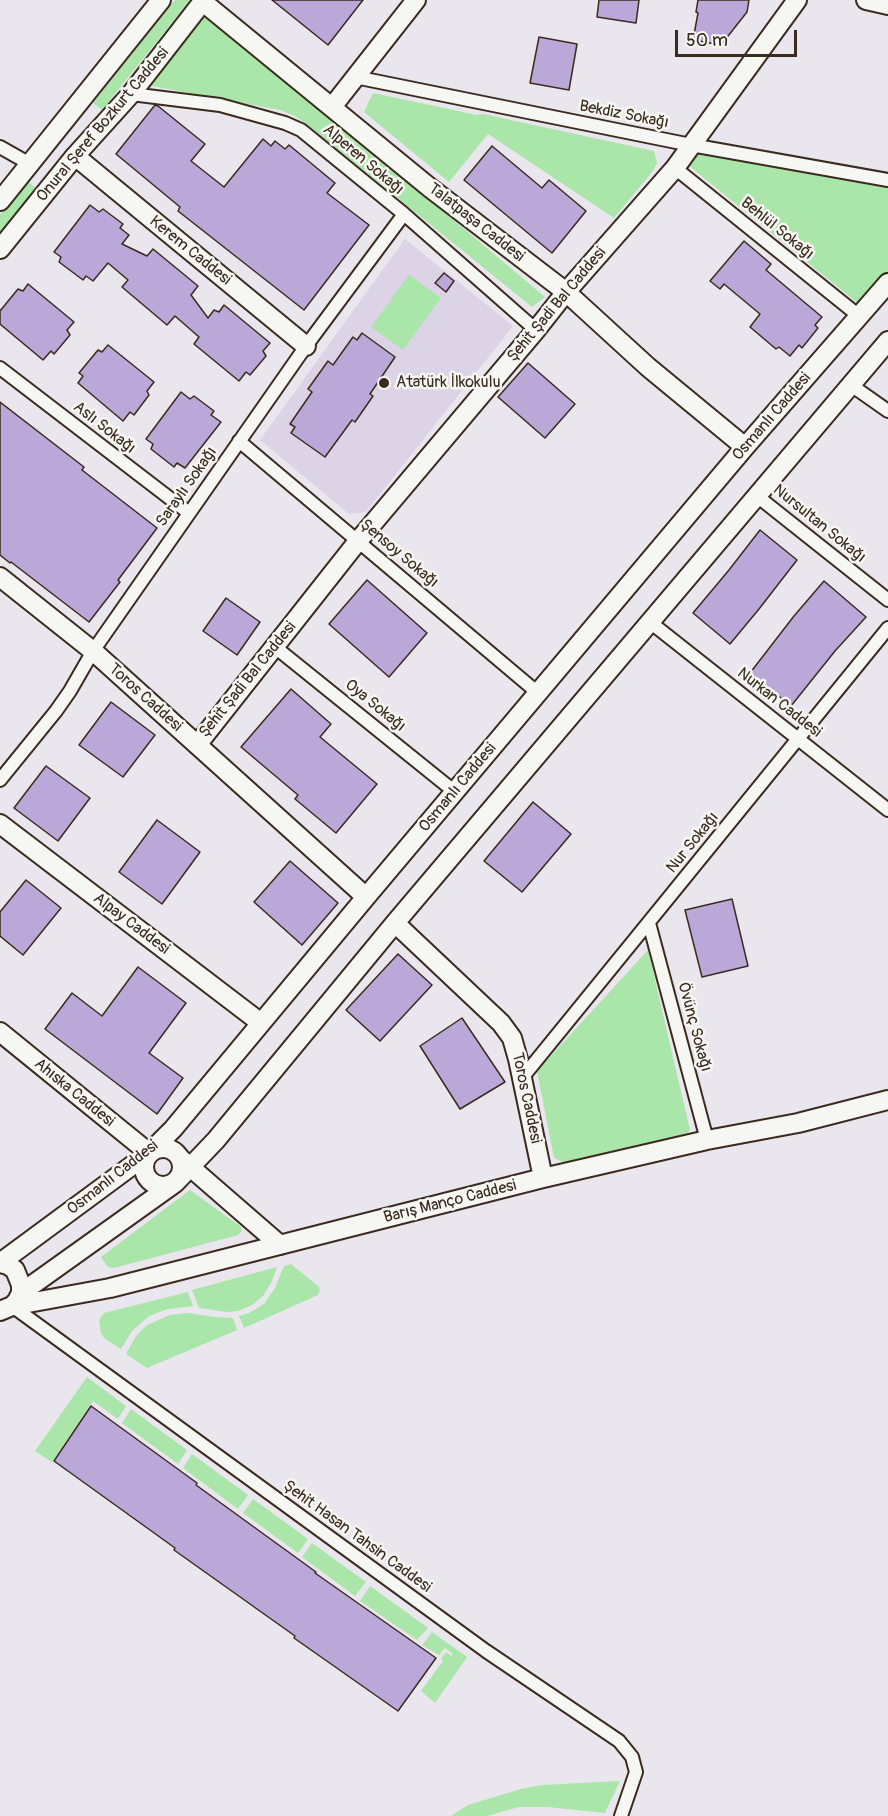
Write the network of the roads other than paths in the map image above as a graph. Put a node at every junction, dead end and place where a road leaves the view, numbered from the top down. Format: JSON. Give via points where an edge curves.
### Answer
{"nodes":[{"id":1,"x":161,"y":0,"type":"edge"},
{"id":2,"x":416,"y":0,"type":"edge"},
{"id":3,"x":797,"y":0,"type":"edge"},
{"id":4,"x":866,"y":0,"type":"edge"},
{"id":5,"x":204,"y":1,"type":"edge"},
{"id":6,"x":888,"y":5,"type":"edge"},
{"id":7,"x":355,"y":77,"type":"junction"},
{"id":8,"x":131,"y":94,"type":"junction"},
{"id":9,"x":332,"y":108,"type":"junction"},
{"id":10,"x":691,"y":145,"type":"junction"},
{"id":11,"x":0,"y":147,"type":"edge"},
{"id":12,"x":75,"y":156,"type":"junction"},
{"id":13,"x":30,"y":164,"type":"junction"},
{"id":14,"x":675,"y":168,"type":"junction"},
{"id":15,"x":888,"y":180,"type":"edge"},
{"id":16,"x":0,"y":201,"type":"edge"},
{"id":17,"x":404,"y":214,"type":"junction"},
{"id":18,"x":0,"y":249,"type":"edge"},
{"id":19,"x":888,"y":283,"type":"edge"},
{"id":20,"x":566,"y":292,"type":"junction"},
{"id":21,"x":859,"y":316,"type":"junction"},
{"id":22,"x":536,"y":330,"type":"junction"},
{"id":23,"x":888,"y":341,"type":"edge"},
{"id":24,"x":306,"y":346,"type":"junction"},
{"id":25,"x":0,"y":368,"type":"edge"},
{"id":26,"x":851,"y":385,"type":"junction"},
{"id":27,"x":888,"y":411,"type":"edge"},
{"id":28,"x":239,"y":441,"type":"junction"},
{"id":29,"x":745,"y":447,"type":"junction"},
{"id":30,"x":757,"y":496,"type":"junction"},
{"id":31,"x":189,"y":513,"type":"junction"},
{"id":32,"x":358,"y":542,"type":"junction"},
{"id":33,"x":0,"y":577,"type":"edge"},
{"id":34,"x":888,"y":600,"type":"edge"},
{"id":35,"x":650,"y":622,"type":"junction"},
{"id":36,"x":888,"y":628,"type":"edge"},
{"id":37,"x":275,"y":647,"type":"junction"},
{"id":38,"x":93,"y":651,"type":"junction"},
{"id":39,"x":538,"y":693,"type":"junction"},
{"id":40,"x":798,"y":739,"type":"junction"},
{"id":41,"x":197,"y":745,"type":"junction"},
{"id":42,"x":0,"y":780,"type":"edge"},
{"id":43,"x":454,"y":792,"type":"junction"},
{"id":44,"x":888,"y":810,"type":"edge"},
{"id":45,"x":0,"y":824,"type":"edge"},
{"id":46,"x":366,"y":897,"type":"junction"},
{"id":47,"x":395,"y":923,"type":"junction"},
{"id":48,"x":649,"y":923,"type":"junction"},
{"id":49,"x":261,"y":1023,"type":"junction"},
{"id":50,"x":0,"y":1032,"type":"edge"},
{"id":51,"x":522,"y":1078,"type":"junction"},
{"id":52,"x":888,"y":1100,"type":"edge"},
{"id":53,"x":707,"y":1140,"type":"junction"},
{"id":54,"x":149,"y":1153,"type":"junction"},
{"id":55,"x":186,"y":1164,"type":"junction"},
{"id":56,"x":543,"y":1178,"type":"junction"},
{"id":57,"x":175,"y":1183,"type":"junction"},
{"id":58,"x":280,"y":1245,"type":"junction"},
{"id":59,"x":0,"y":1263,"type":"edge"},
{"id":60,"x":11,"y":1303,"type":"edge"},
{"id":61,"x":621,"y":1816,"type":"edge"}],
"edges":[{"from":1,"to":13,"type":"street","name":"Onural Şeref Bozkurt Caddesi"},
{"from":2,"to":7,"type":"street"},
{"from":3,"to":10,"type":"street","name":"Şehit Şadi Bal Caddesi"},
{"from":4,"to":6,"type":"street"},
{"from":5,"to":8,"type":"street","name":"Onural Şeref Bozkurt Caddesi"},
{"from":5,"to":9,"type":"street","name":"Talatpaşa Caddesi"},
{"from":7,"to":9,"type":"street"},
{"from":7,"to":10,"type":"street","name":"Bekdiz Sokağı"},
{"from":8,"to":12,"type":"street","name":"Onural Şeref Bozkurt Caddesi"},
{"from":8,"to":17,"type":"street","name":"Alperen Sokağı","via":[[220,105],[301,130]]},
{"from":9,"to":20,"type":"street","name":"Talatpaşa Caddesi"},
{"from":10,"to":14,"type":"street","name":"Şehit Şadi Bal Caddesi"},
{"from":10,"to":15,"type":"street","name":"Bekdiz Sokağı"},
{"from":11,"to":13,"type":"street"},
{"from":12,"to":18,"type":"street","name":"Onural Şeref Bozkurt Caddesi"},
{"from":12,"to":24,"type":"street","name":"Kerem Caddesi"},
{"from":13,"to":16,"type":"street","name":"Onural Şeref Bozkurt Caddesi"},
{"from":14,"to":20,"type":"street","name":"Şehit Şadi Bal Caddesi"},
{"from":14,"to":21,"type":"street","name":"Behlül Sokağı"},
{"from":17,"to":22,"type":"street","name":"Alperen Sokağı"},
{"from":17,"to":24,"type":"street","name":"Saraylı Sokağı"},
{"from":19,"to":21,"type":"street","name":"Osmanlı Caddesi"},
{"from":20,"to":22,"type":"street","name":"Şehit Şadi Bal Caddesi"},
{"from":20,"to":29,"type":"street","name":"Talatpaşa Caddesi","via":[[648,367]]},
{"from":21,"to":29,"type":"street","name":"Osmanlı Caddesi"},
{"from":22,"to":32,"type":"street","name":"Şehit Şadi Bal Caddesi"},
{"from":23,"to":26,"type":"street"},
{"from":24,"to":28,"type":"street","name":"Saraylı Sokağı"},
{"from":25,"to":31,"type":"street","name":"Aslı Sokağı"},
{"from":26,"to":27,"type":"street"},
{"from":26,"to":30,"type":"street"},
{"from":28,"to":31,"type":"street","name":"Saraylı Sokağı"},
{"from":28,"to":32,"type":"street","name":"Şensoy Sokağı"},
{"from":29,"to":39,"type":"street","name":"Osmanlı Caddesi"},
{"from":30,"to":34,"type":"street","name":"Nursultan Sokağı"},
{"from":30,"to":35,"type":"street"},
{"from":31,"to":38,"type":"street","name":"Saraylı Sokağı"},
{"from":32,"to":37,"type":"street","name":"Şehit Şadi Bal Caddesi"},
{"from":32,"to":39,"type":"street","name":"Şensoy Sokağı"},
{"from":33,"to":38,"type":"street","name":"Toros Caddesi"},
{"from":35,"to":40,"type":"street","name":"Nurkan Caddesi"},
{"from":35,"to":47,"type":"street"},
{"from":36,"to":40,"type":"street","name":"Nur Sokağı"},
{"from":37,"to":41,"type":"street","name":"Şehit Şadi Bal Caddesi"},
{"from":37,"to":43,"type":"street","name":"Oya Sokağı"},
{"from":38,"to":41,"type":"street","name":"Toros Caddesi"},
{"from":38,"to":42,"type":"street","name":"Saraylı Sokağı","via":[[56,711]]},
{"from":39,"to":43,"type":"street","name":"Osmanlı Caddesi"},
{"from":40,"to":44,"type":"street","name":"Nurkan Caddesi"},
{"from":40,"to":48,"type":"street","name":"Nur Sokağı"},
{"from":41,"to":46,"type":"street","name":"Toros Caddesi"},
{"from":43,"to":46,"type":"street","name":"Osmanlı Caddesi"},
{"from":45,"to":49,"type":"street","name":"Alpay Caddesi"},
{"from":46,"to":49,"type":"street","name":"Osmanlı Caddesi"},
{"from":47,"to":51,"type":"street","name":"Toros Caddesi","via":[[501,1023],[512,1038]]},
{"from":47,"to":55,"type":"street","via":[[233,1120]]},
{"from":48,"to":51,"type":"street","name":"Nur Sokağı"},
{"from":48,"to":53,"type":"street","name":"Övünç Sokağı"},
{"from":49,"to":54,"type":"street","name":"Osmanlı Caddesi"},
{"from":50,"to":54,"type":"street","name":"Ahıska Caddesi"},
{"from":51,"to":56,"type":"street","name":"Toros Caddesi"},
{"from":52,"to":53,"type":"street","name":"Barış Manço Caddesi","via":[[798,1123]]},
{"from":53,"to":56,"type":"street","name":"Barış Manço Caddesi"},
{"from":54,"to":55,"type":"street","via":[[166,1148]]},
{"from":54,"to":57,"type":"street","via":[[143,1165],[146,1178],[156,1186]]},
{"from":54,"to":59,"type":"street","name":"Osmanlı Caddesi"},
{"from":55,"to":57,"type":"street"},
{"from":55,"to":58,"type":"street"},
{"from":56,"to":58,"type":"street","name":"Barış Manço Caddesi"},
{"from":57,"to":60,"type":"street"},
{"from":58,"to":60,"type":"street","name":"Barış Manço Caddesi","via":[[110,1288]]},
{"from":59,"to":60,"type":"street","via":[[15,1270],[19,1277],[21,1285]]},
{"from":60,"to":61,"type":"street","name":"Şehit Hasan Tahsin Caddesi","via":[[486,1651],[619,1741],[632,1756],[636,1772]]}]}
